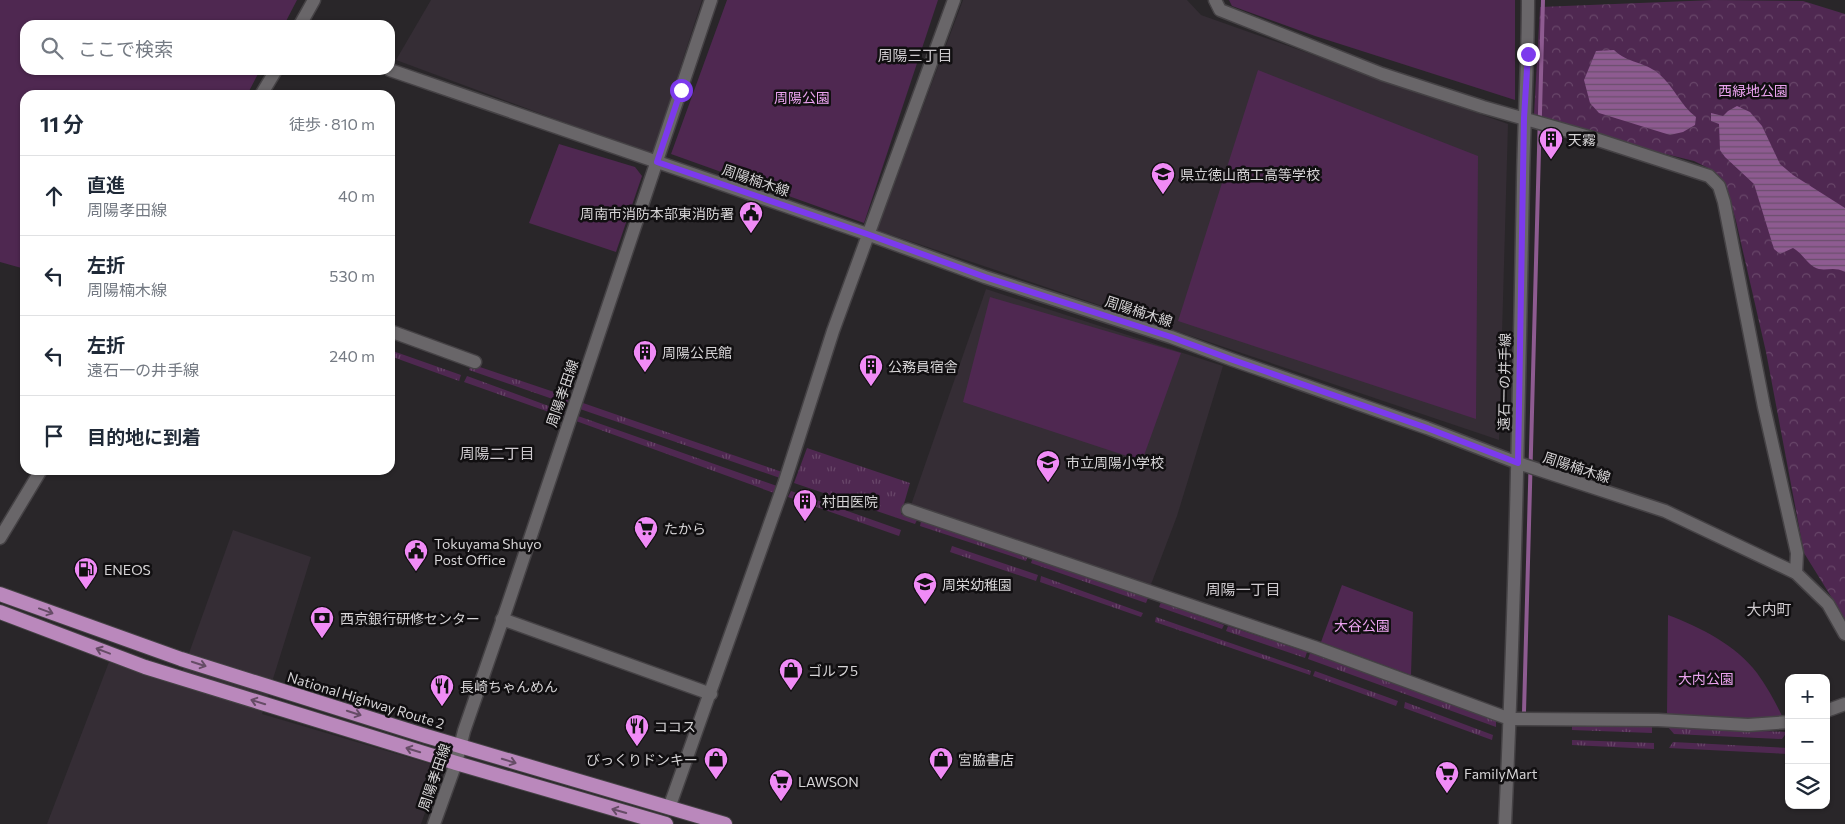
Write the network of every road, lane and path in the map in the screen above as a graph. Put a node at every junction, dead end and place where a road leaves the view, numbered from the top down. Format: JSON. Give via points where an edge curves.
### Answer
{"nodes":[{"id":1,"x":314,"y":0,"type":"edge"},
{"id":2,"x":711,"y":0,"type":"edge"},
{"id":3,"x":954,"y":0,"type":"edge"},
{"id":4,"x":1215,"y":0,"type":"edge"},
{"id":5,"x":1528,"y":0,"type":"edge"},
{"id":6,"x":303,"y":20,"type":"edge"},
{"id":7,"x":395,"y":72,"type":"edge"},
{"id":8,"x":273,"y":75,"type":"edge"},
{"id":9,"x":265,"y":90,"type":"edge"},
{"id":10,"x":1524,"y":118,"type":"junction"},
{"id":11,"x":657,"y":162,"type":"junction"},
{"id":12,"x":867,"y":234,"type":"junction"},
{"id":13,"x":395,"y":333,"type":"edge"},
{"id":14,"x":475,"y":362,"type":"dead end"},
{"id":15,"x":1520,"y":464,"type":"junction"},
{"id":16,"x":38,"y":475,"type":"edge"},
{"id":17,"x":908,"y":510,"type":"dead end"},
{"id":18,"x":0,"y":538,"type":"edge"},
{"id":19,"x":1796,"y":573,"type":"junction"},
{"id":20,"x":0,"y":594,"type":"edge"},
{"id":21,"x":0,"y":612,"type":"edge"},
{"id":22,"x":502,"y":619,"type":"junction"},
{"id":23,"x":1845,"y":634,"type":"edge"},
{"id":24,"x":710,"y":694,"type":"junction"},
{"id":25,"x":1845,"y":704,"type":"edge"},
{"id":26,"x":1830,"y":710,"type":"edge"},
{"id":27,"x":1510,"y":719,"type":"junction"},
{"id":28,"x":1785,"y":722,"type":"edge"},
{"id":29,"x":461,"y":747,"type":"junction"},
{"id":30,"x":456,"y":763,"type":"junction"},
{"id":31,"x":669,"y":808,"type":"junction"},
{"id":32,"x":434,"y":824,"type":"edge"},
{"id":33,"x":666,"y":824,"type":"edge"},
{"id":34,"x":725,"y":824,"type":"edge"},
{"id":35,"x":1505,"y":824,"type":"edge"}],
"edges":[{"from":1,"to":6,"type":"street"},
{"from":2,"to":11,"type":"street","name":"周陽孝田線"},
{"from":3,"to":12,"type":"street"},
{"from":4,"to":10,"type":"street","via":[[1220,10],[1382,74]]},
{"from":5,"to":10,"type":"street","name":"遠石一の井手線"},
{"from":7,"to":11,"type":"street","name":"周陽楠木線"},
{"from":8,"to":9,"type":"street"},
{"from":10,"to":15,"type":"street","name":"遠石一の井手線"},
{"from":10,"to":19,"type":"street","via":[[1708,176],[1719,186],[1797,553]]},
{"from":11,"to":12,"type":"street","name":"周陽楠木線"},
{"from":11,"to":22,"type":"street","name":"周陽孝田線"},
{"from":12,"to":15,"type":"street","name":"周陽楠木線","via":[[985,277],[1171,337]]},
{"from":12,"to":24,"type":"street"},
{"from":13,"to":14,"type":"street"},
{"from":15,"to":19,"type":"street","name":"周陽楠木線","via":[[1665,512]]},
{"from":15,"to":27,"type":"street","name":"遠石一の井手線"},
{"from":16,"to":18,"type":"street"},
{"from":17,"to":27,"type":"street","via":[[1305,644]]},
{"from":19,"to":23,"type":"street","name":"周陽楠木線","via":[[1828,604]]},
{"from":20,"to":29,"type":"highway","name":"National Highway Route 2","one_way":true,"via":[[181,659]]},
{"from":30,"to":21,"type":"highway","one_way":true,"via":[[146,667]]},
{"from":22,"to":24,"type":"street"},
{"from":22,"to":29,"type":"street","name":"周陽孝田線"},
{"from":24,"to":31,"type":"street"},
{"from":25,"to":26,"type":"street"},
{"from":27,"to":28,"type":"street","via":[[1658,720],[1748,725]]},
{"from":27,"to":35,"type":"street","name":"遠石一の井手線"},
{"from":29,"to":30,"type":"street","name":"周陽孝田線"},
{"from":29,"to":31,"type":"highway","name":"National Highway Route 2","one_way":true},
{"from":30,"to":32,"type":"street","name":"周陽孝田線"},
{"from":33,"to":30,"type":"highway","one_way":true},
{"from":31,"to":34,"type":"highway","name":"National Highway Route 2"}]}
